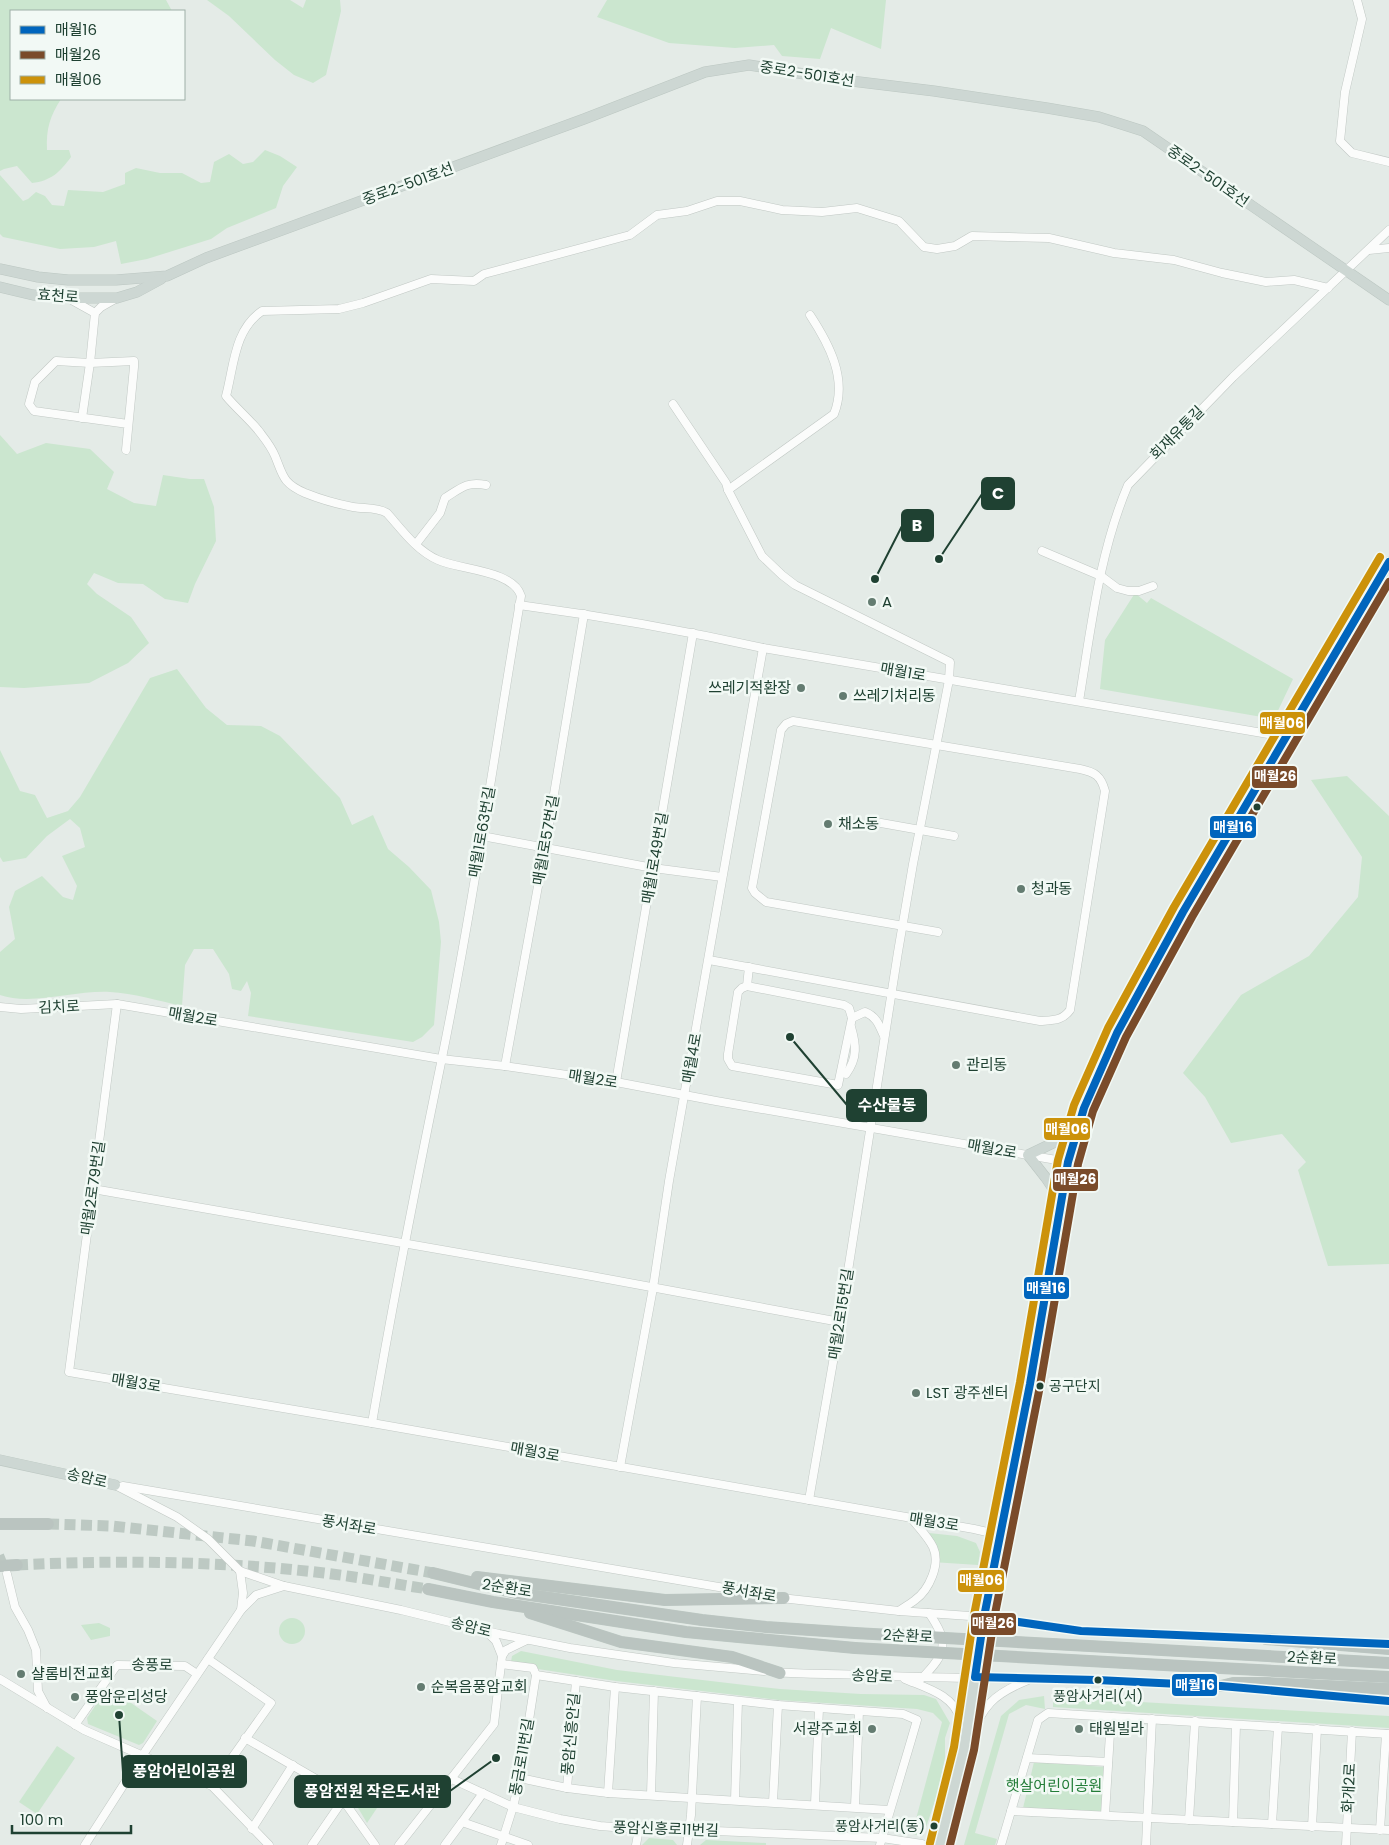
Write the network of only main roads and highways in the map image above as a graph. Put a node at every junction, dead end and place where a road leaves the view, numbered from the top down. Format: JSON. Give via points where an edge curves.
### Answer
{"nodes":[{"id":1,"x":0,"y":269,"type":"edge"},
{"id":2,"x":167,"y":276,"type":"junction"},
{"id":3,"x":116,"y":280,"type":"joint"},
{"id":4,"x":0,"y":288,"type":"edge"},
{"id":5,"x":1389,"y":300,"type":"edge"},
{"id":6,"x":1389,"y":562,"type":"edge"},
{"id":7,"x":1077,"y":1129,"type":"junction"},
{"id":8,"x":1062,"y":1202,"type":"junction"},
{"id":9,"x":0,"y":1460,"type":"edge"},
{"id":10,"x":115,"y":1485,"type":"road end"},
{"id":11,"x":0,"y":1524,"type":"edge"},
{"id":12,"x":48,"y":1524,"type":"tunnel mouth"},
{"id":13,"x":17,"y":1565,"type":"tunnel mouth"},
{"id":14,"x":4,"y":1570,"type":"edge"},
{"id":15,"x":428,"y":1589,"type":"tunnel mouth"},
{"id":16,"x":784,"y":1598,"type":"road end"},
{"id":17,"x":493,"y":1602,"type":"junction"},
{"id":18,"x":1266,"y":1639,"type":"road end"},
{"id":19,"x":1389,"y":1650,"type":"edge"},
{"id":20,"x":1389,"y":1663,"type":"edge"},
{"id":21,"x":780,"y":1673,"type":"road end"},
{"id":22,"x":1389,"y":1676,"type":"edge"},
{"id":23,"x":1221,"y":1686,"type":"road end"},
{"id":24,"x":1389,"y":1689,"type":"edge"},
{"id":25,"x":940,"y":1845,"type":"edge"}],
"edges":[{"from":1,"to":3,"type":"main road","name":"효천로","via":[[68,280]]},
{"from":2,"to":3,"type":"main road","name":"중로2-501호선"},
{"from":2,"to":4,"type":"main road","name":"효천로","via":[[137,292],[117,298],[66,298]]},
{"from":2,"to":5,"type":"main road","name":"중로2-501호선","via":[[206,258],[584,120],[705,72],[749,65],[1047,108],[1099,117],[1143,131]]},
{"from":6,"to":7,"type":"main road","via":[[1183,912],[1122,1025],[1092,1088]]},
{"from":7,"to":8,"type":"main road"},
{"from":7,"to":8,"type":"main road","via":[[1028,1155]]},
{"from":8,"to":25,"type":"main road","via":[[984,1617],[964,1748]]},
{"from":9,"to":10,"type":"main road","name":"송암로"},
{"from":11,"to":12,"type":"highway"},
{"from":13,"to":14,"type":"highway"},
{"from":15,"to":17,"type":"highway","name":"2순환로"},
{"from":16,"to":20,"type":"highway","name":"2순환로","bridge":true,"via":[[665,1600],[433,1573],[516,1593],[766,1627]]},
{"from":17,"to":21,"type":"highway","via":[[621,1642],[732,1657]]},
{"from":17,"to":22,"type":"highway","name":"2순환로","bridge":true,"via":[[686,1632],[855,1648]]},
{"from":18,"to":19,"type":"highway"},
{"from":23,"to":24,"type":"highway","via":[[1267,1683]]}]}
